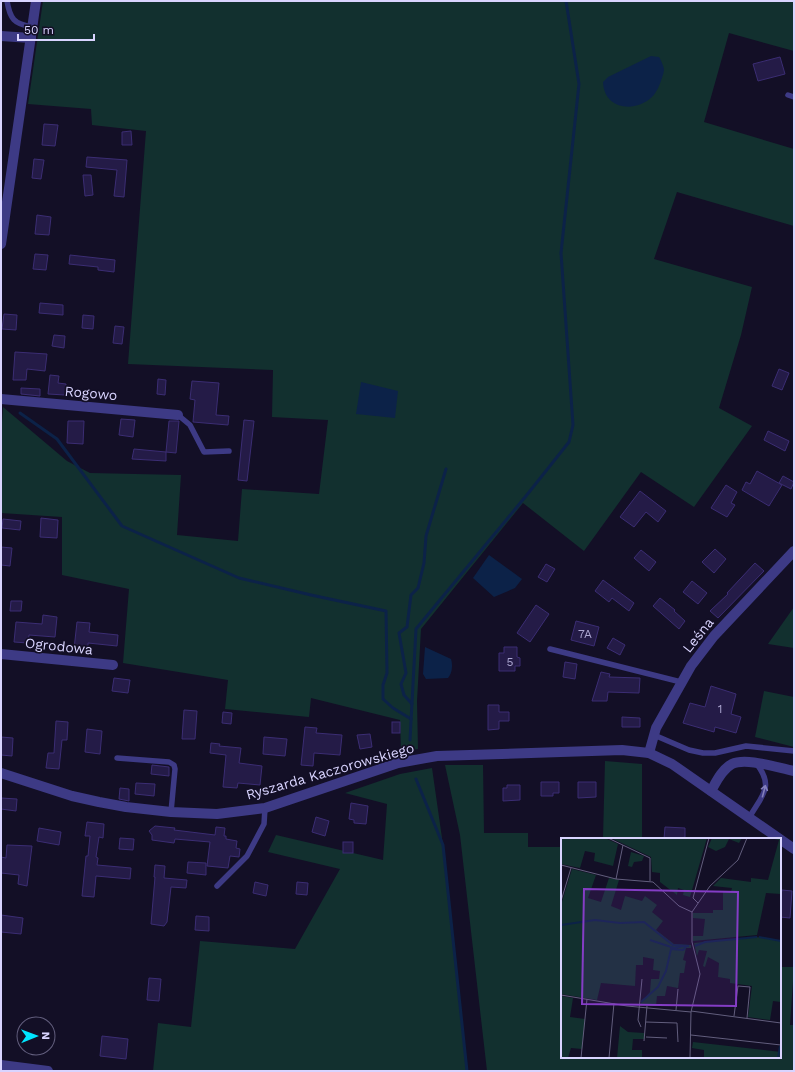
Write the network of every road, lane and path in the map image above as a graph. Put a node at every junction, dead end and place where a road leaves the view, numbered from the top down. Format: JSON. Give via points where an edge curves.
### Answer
{"nodes":[{"id":1,"x":7,"y":1,"type":"edge"},
{"id":2,"x":36,"y":1,"type":"edge"},
{"id":3,"x":32,"y":27,"type":"junction"},
{"id":4,"x":1,"y":36,"type":"edge"},
{"id":5,"x":31,"y":38,"type":"junction"},
{"id":6,"x":3,"y":222,"type":"edge"},
{"id":7,"x":1,"y":244,"type":"edge"},
{"id":8,"x":1,"y":399,"type":"edge"},
{"id":9,"x":178,"y":415,"type":"joint"},
{"id":10,"x":229,"y":451,"type":"dead end"},
{"id":11,"x":794,"y":551,"type":"edge"},
{"id":12,"x":550,"y":649,"type":"dead end"},
{"id":13,"x":1,"y":654,"type":"edge"},
{"id":14,"x":113,"y":665,"type":"dead end"},
{"id":15,"x":681,"y":682,"type":"junction"},
{"id":16,"x":654,"y":735,"type":"junction"},
{"id":17,"x":794,"y":751,"type":"edge"},
{"id":18,"x":649,"y":753,"type":"junction"},
{"id":19,"x":117,"y":758,"type":"dead end"},
{"id":20,"x":756,"y":763,"type":"junction"},
{"id":21,"x":794,"y":771,"type":"edge"},
{"id":22,"x":1,"y":773,"type":"edge"},
{"id":23,"x":711,"y":791,"type":"junction"},
{"id":24,"x":266,"y":808,"type":"junction"},
{"id":25,"x":171,"y":812,"type":"junction"},
{"id":26,"x":749,"y":818,"type":"junction"},
{"id":27,"x":779,"y":838,"type":"edge"},
{"id":28,"x":781,"y":839,"type":"edge"},
{"id":29,"x":794,"y":848,"type":"edge"},
{"id":30,"x":217,"y":886,"type":"dead end"},
{"id":31,"x":1,"y":1065,"type":"edge"},
{"id":32,"x":48,"y":1071,"type":"edge"}],
"edges":[{"from":1,"to":3,"type":"lane","via":[[9,14],[20,25]]},
{"from":2,"to":3,"type":"street"},
{"from":3,"to":5,"type":"street"},
{"from":4,"to":5,"type":"street"},
{"from":5,"to":6,"type":"street"},
{"from":6,"to":7,"type":"street"},
{"from":8,"to":9,"type":"street","name":"Rogowo"},
{"from":9,"to":10,"type":"lane","via":[[190,425],[204,452]]},
{"from":11,"to":15,"type":"street","name":"Leśna","via":[[714,636]]},
{"from":12,"to":15,"type":"lane"},
{"from":13,"to":14,"type":"street","name":"Ogrodowa"},
{"from":15,"to":16,"type":"street","name":"Leśna"},
{"from":16,"to":17,"type":"lane","via":[[703,754],[746,746]]},
{"from":16,"to":18,"type":"street","name":"Leśna"},
{"from":18,"to":23,"type":"street","name":"Ryszarda Kaczorowskiego","via":[[672,764]]},
{"from":18,"to":24,"type":"street","name":"Ryszarda Kaczorowskiego","via":[[622,750],[437,756],[398,763]]},
{"from":19,"to":25,"type":"lane","via":[[174,764]]},
{"from":20,"to":21,"type":"street"},
{"from":20,"to":23,"type":"street","via":[[740,761],[732,764],[719,776]]},
{"from":26,"to":20,"type":"lane","one_way":true,"via":[[761,800],[766,785],[765,777]]},
{"from":22,"to":25,"type":"street","name":"Ryszarda Kaczorowskiego","via":[[72,796],[126,807]]},
{"from":23,"to":26,"type":"street"},
{"from":24,"to":25,"type":"street","name":"Ryszarda Kaczorowskiego","via":[[217,814]]},
{"from":24,"to":30,"type":"lane","via":[[264,824],[247,856]]},
{"from":26,"to":27,"type":"street"},
{"from":28,"to":29,"type":"street"},
{"from":31,"to":32,"type":"street"}]}
